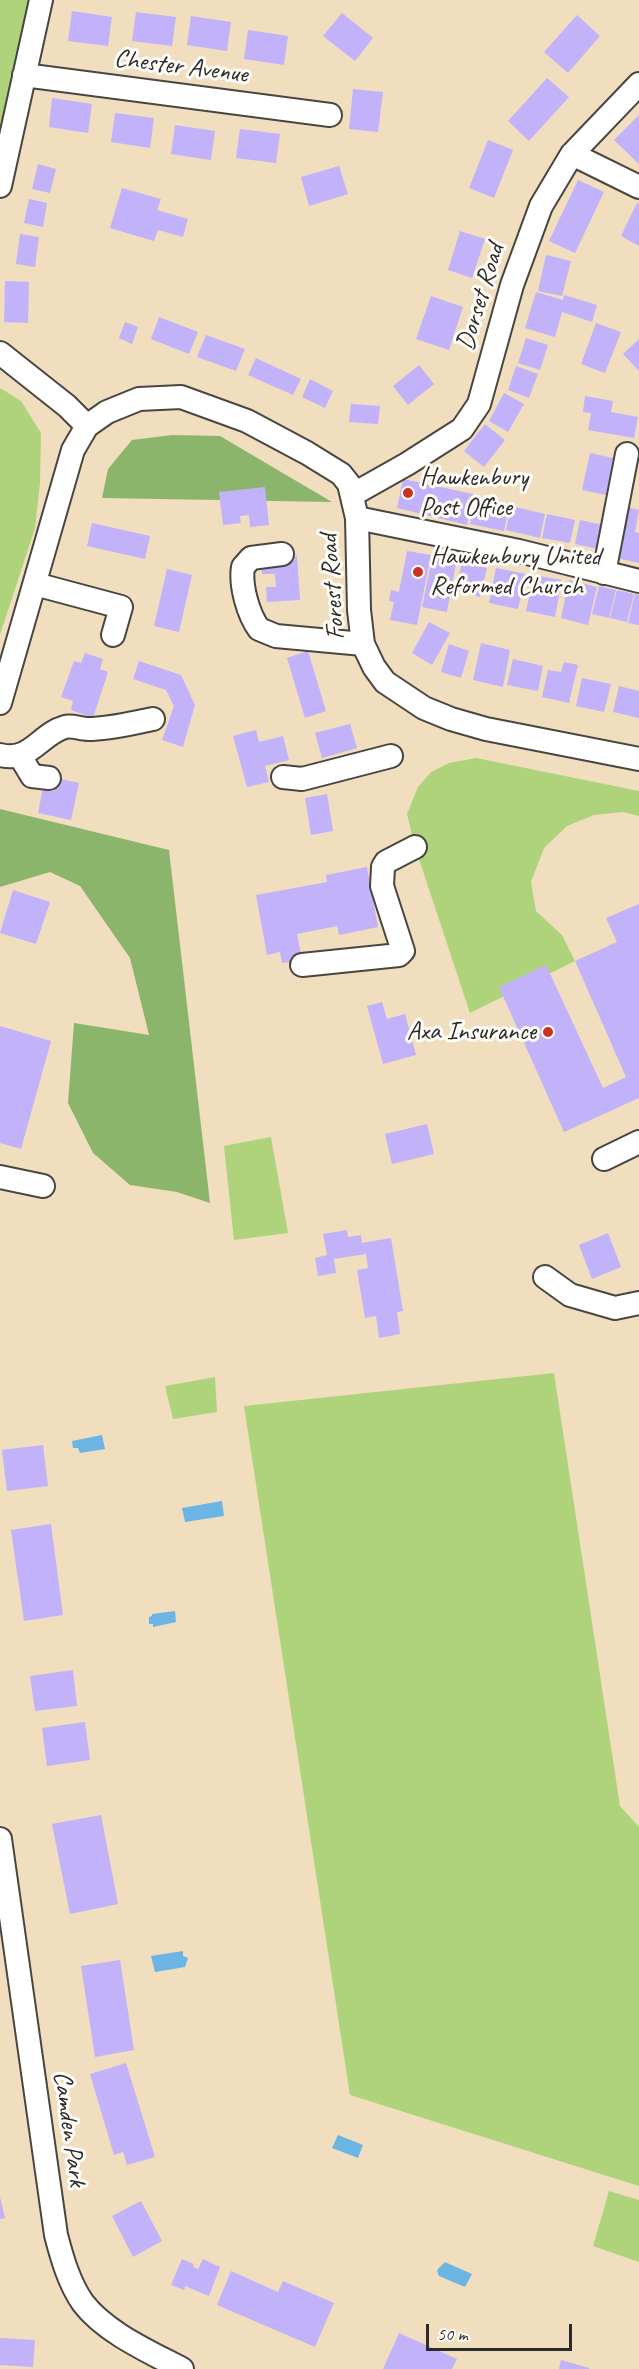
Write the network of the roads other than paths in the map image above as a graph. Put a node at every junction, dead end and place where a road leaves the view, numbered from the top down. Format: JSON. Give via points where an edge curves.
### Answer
{"nodes":[{"id":1,"x":41,"y":0,"type":"edge"},
{"id":2,"x":24,"y":75,"type":"junction"},
{"id":3,"x":639,"y":84,"type":"edge"},
{"id":4,"x":330,"y":115,"type":"dead end"},
{"id":5,"x":572,"y":154,"type":"junction"},
{"id":6,"x":0,"y":186,"type":"edge"},
{"id":7,"x":639,"y":187,"type":"edge"},
{"id":8,"x":0,"y":353,"type":"edge"},
{"id":9,"x":87,"y":426,"type":"junction"},
{"id":10,"x":627,"y":454,"type":"dead end"},
{"id":11,"x":352,"y":495,"type":"junction"},
{"id":12,"x":357,"y":518,"type":"junction"},
{"id":13,"x":282,"y":554,"type":"dead end"},
{"id":14,"x":604,"y":573,"type":"junction"},
{"id":15,"x":639,"y":581,"type":"edge"},
{"id":16,"x":34,"y":584,"type":"junction"},
{"id":17,"x":113,"y":635,"type":"dead end"},
{"id":18,"x":363,"y":644,"type":"junction"},
{"id":19,"x":0,"y":703,"type":"edge"},
{"id":20,"x":153,"y":719,"type":"dead end"},
{"id":21,"x":10,"y":755,"type":"edge"},
{"id":22,"x":391,"y":756,"type":"dead end"},
{"id":23,"x":639,"y":759,"type":"edge"},
{"id":24,"x":283,"y":777,"type":"dead end"},
{"id":25,"x":49,"y":778,"type":"dead end"},
{"id":26,"x":415,"y":847,"type":"dead end"},
{"id":27,"x":302,"y":965,"type":"dead end"},
{"id":28,"x":639,"y":1142,"type":"edge"},
{"id":29,"x":604,"y":1159,"type":"dead end"},
{"id":30,"x":0,"y":1177,"type":"edge"},
{"id":31,"x":43,"y":1186,"type":"dead end"},
{"id":32,"x":545,"y":1277,"type":"dead end"},
{"id":33,"x":639,"y":1303,"type":"edge"},
{"id":34,"x":0,"y":1839,"type":"edge"},
{"id":35,"x":182,"y":2369,"type":"edge"}],
"edges":[{"from":1,"to":2,"type":"street"},
{"from":2,"to":4,"type":"street","name":"Chester Avenue"},
{"from":2,"to":6,"type":"street"},
{"from":3,"to":5,"type":"street","name":"Dorset Road"},
{"from":5,"to":7,"type":"street"},
{"from":5,"to":11,"type":"street","name":"Dorset Road","via":[[541,206],[529,237],[479,404],[462,429]]},
{"from":8,"to":9,"type":"street"},
{"from":9,"to":11,"type":"street","name":"Forest Road","via":[[107,412],[140,399],[181,397],[246,421],[340,474]]},
{"from":9,"to":16,"type":"street","via":[[73,450]]},
{"from":10,"to":14,"type":"street"},
{"from":11,"to":12,"type":"street","name":"Forest Road"},
{"from":12,"to":14,"type":"street"},
{"from":12,"to":18,"type":"street","name":"Forest Road"},
{"from":13,"to":18,"type":"street","via":[[251,558],[243,567],[251,614],[259,629],[276,636]]},
{"from":14,"to":15,"type":"street"},
{"from":16,"to":17,"type":"street","via":[[121,607]]},
{"from":16,"to":19,"type":"street"},
{"from":18,"to":23,"type":"street","name":"Forest Road","via":[[385,682],[424,708],[486,729]]},
{"from":20,"to":21,"type":"street","via":[[88,729],[67,726],[33,750]]},
{"from":21,"to":25,"type":"street","via":[[32,776]]},
{"from":22,"to":24,"type":"street","via":[[302,779]]},
{"from":26,"to":27,"type":"street","via":[[386,861],[381,875],[403,951],[399,955]]},
{"from":28,"to":29,"type":"street"},
{"from":30,"to":31,"type":"street"},
{"from":32,"to":33,"type":"street","via":[[570,1295],[615,1308]]},
{"from":34,"to":35,"type":"street","name":"Camden Park","via":[[54,2223],[66,2269],[84,2303],[120,2336]]}]}
